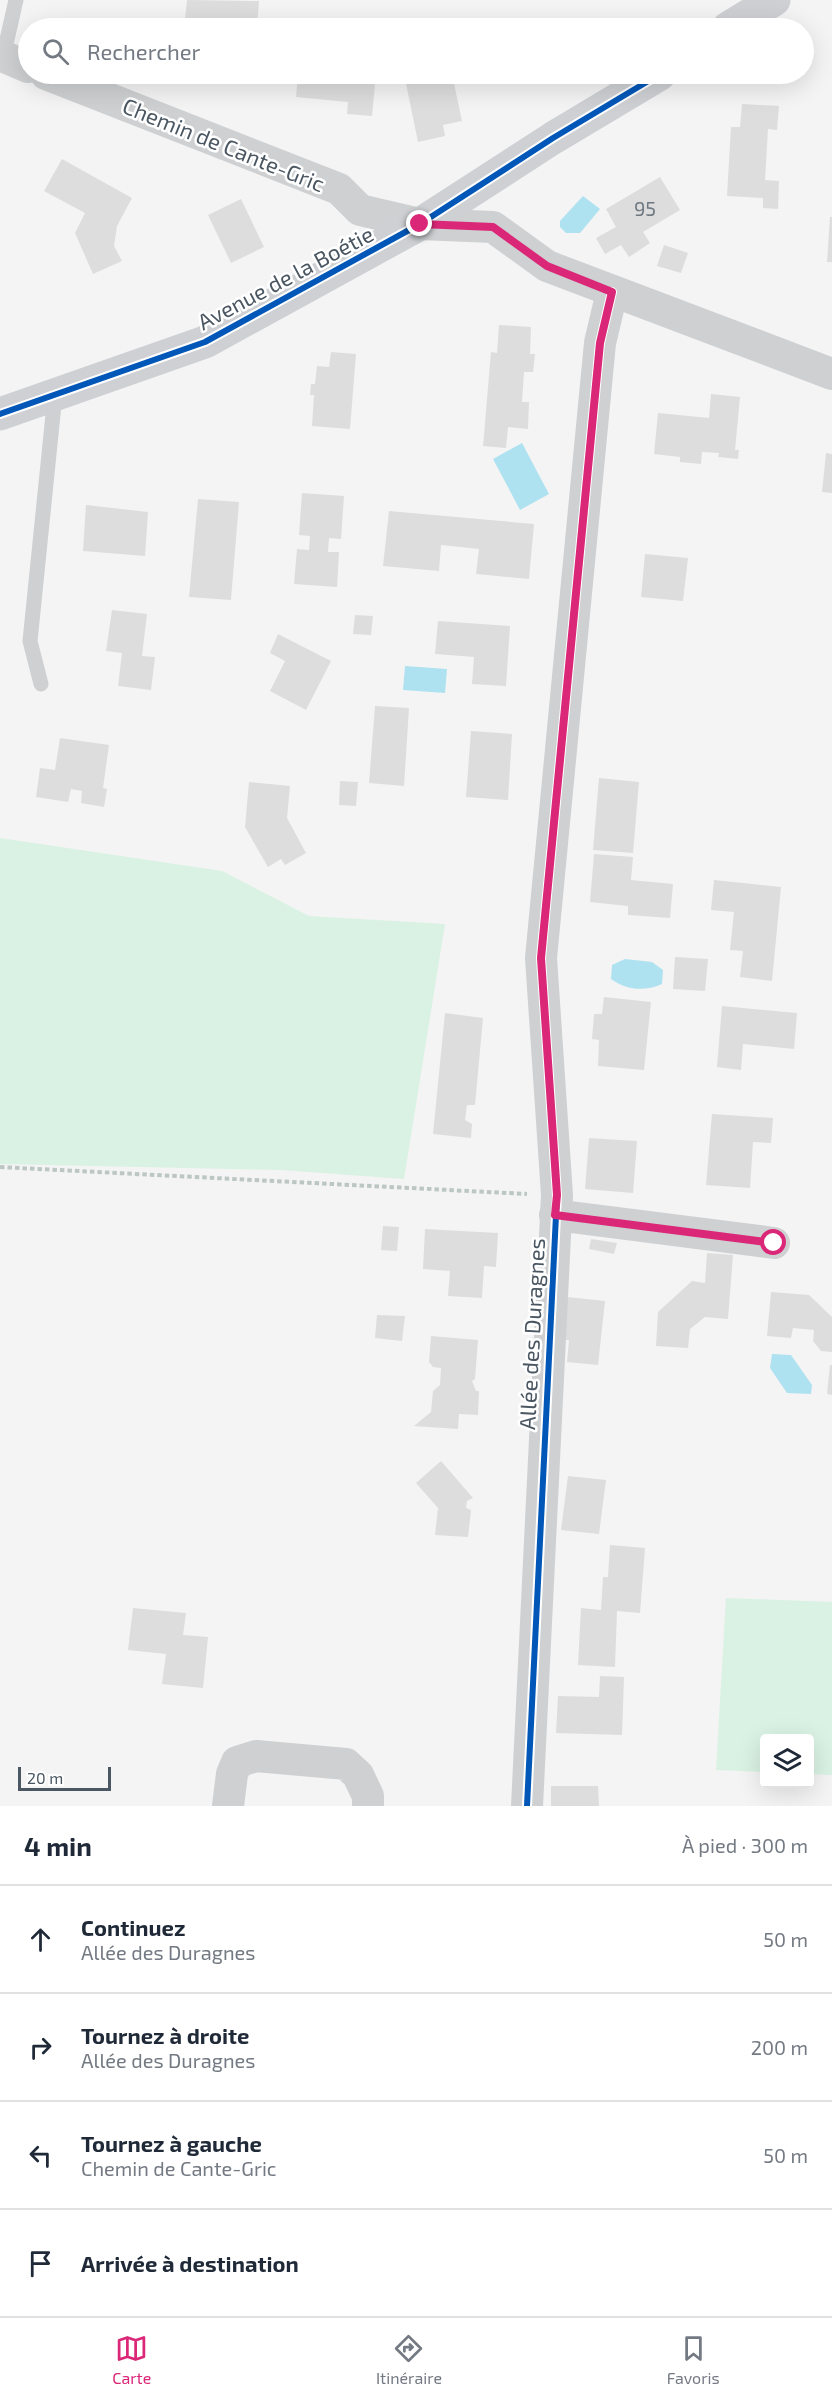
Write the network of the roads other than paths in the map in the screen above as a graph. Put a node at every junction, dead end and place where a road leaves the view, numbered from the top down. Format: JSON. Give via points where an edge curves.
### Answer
{"nodes":[{"id":1,"x":16,"y":0,"type":"edge"},
{"id":2,"x":774,"y":0,"type":"edge"},
{"id":3,"x":744,"y":18,"type":"edge"},
{"id":4,"x":11,"y":59,"type":"edge"},
{"id":5,"x":71,"y":84,"type":"edge"},
{"id":6,"x":643,"y":84,"type":"edge"},
{"id":7,"x":420,"y":224,"type":"junction"},
{"id":8,"x":612,"y":292,"type":"junction"},
{"id":9,"x":832,"y":374,"type":"edge"},
{"id":10,"x":55,"y":394,"type":"junction"},
{"id":11,"x":0,"y":414,"type":"edge"},
{"id":12,"x":41,"y":684,"type":"dead end"},
{"id":13,"x":556,"y":1205,"type":"junction"},
{"id":14,"x":774,"y":1243,"type":"dead end"},
{"id":15,"x":228,"y":1806,"type":"edge"},
{"id":16,"x":368,"y":1806,"type":"edge"},
{"id":17,"x":527,"y":1806,"type":"edge"}],
"edges":[{"from":1,"to":4,"type":"lane"},
{"from":2,"to":3,"type":"main road"},
{"from":5,"to":7,"type":"street","name":"Chemin de Cante-Gric","via":[[339,189],[360,210]]},
{"from":6,"to":7,"type":"main road","name":"Avenue de la Boétie"},
{"from":7,"to":8,"type":"street","name":"Chemin de Cante-Gric","via":[[493,227],[547,266]]},
{"from":7,"to":10,"type":"main road","name":"Avenue de la Boétie","via":[[205,342]]},
{"from":8,"to":9,"type":"street","name":"Chemin de Cante-Gric"},
{"from":8,"to":13,"type":"street","name":"Allée des Duragnes","via":[[600,343],[541,958]]},
{"from":10,"to":11,"type":"main road","name":"Avenue de la Boétie"},
{"from":10,"to":12,"type":"lane","via":[[30,640]]},
{"from":13,"to":14,"type":"street","name":"Allée des Duragnes"},
{"from":13,"to":17,"type":"street","name":"Allée des Duragnes"},
{"from":15,"to":16,"type":"street","via":[[237,1762],[256,1755],[346,1764],[358,1774]]}]}
